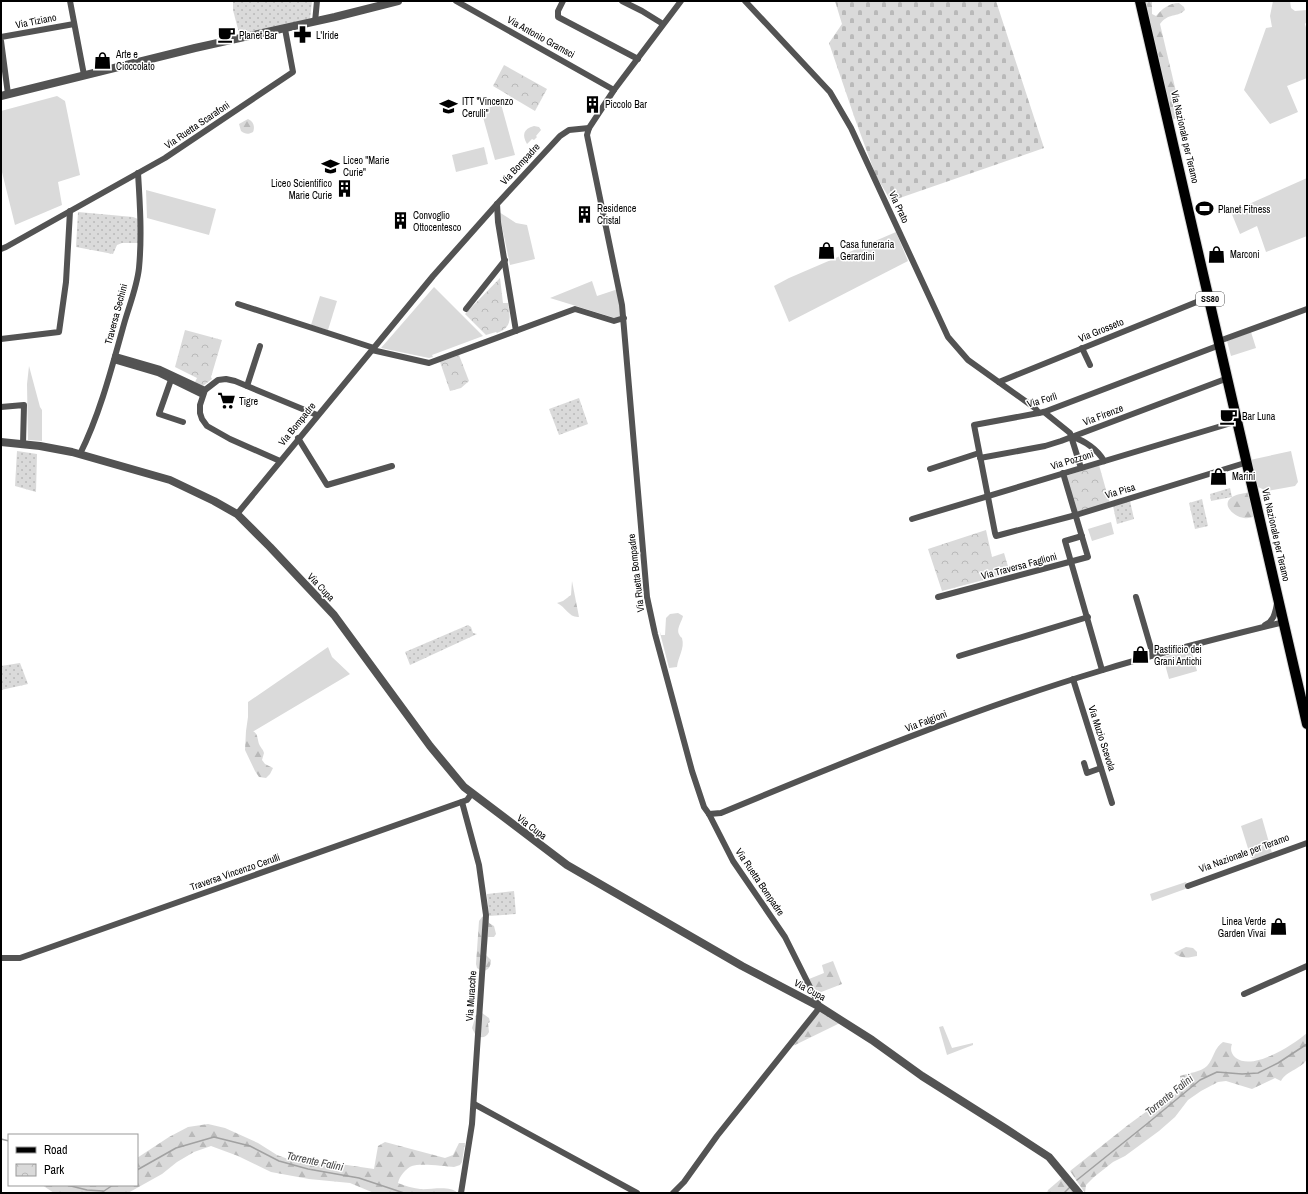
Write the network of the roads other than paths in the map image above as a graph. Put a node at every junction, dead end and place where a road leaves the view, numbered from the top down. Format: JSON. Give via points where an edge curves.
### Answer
{"nodes":[{"id":1,"x":70,"y":1,"type":"edge"},
{"id":2,"x":317,"y":1,"type":"edge"},
{"id":3,"x":398,"y":1,"type":"edge"},
{"id":4,"x":456,"y":1,"type":"edge"},
{"id":5,"x":563,"y":1,"type":"edge"},
{"id":6,"x":622,"y":1,"type":"edge"},
{"id":7,"x":681,"y":1,"type":"edge"},
{"id":8,"x":745,"y":1,"type":"edge"},
{"id":9,"x":1140,"y":1,"type":"edge"},
{"id":10,"x":385,"y":3,"type":"edge"},
{"id":11,"x":315,"y":22,"type":"junction"},
{"id":12,"x":74,"y":24,"type":"junction"},
{"id":13,"x":663,"y":24,"type":"junction"},
{"id":14,"x":285,"y":29,"type":"junction"},
{"id":15,"x":1,"y":38,"type":"edge"},
{"id":16,"x":1,"y":41,"type":"edge"},
{"id":17,"x":638,"y":59,"type":"junction"},
{"id":18,"x":84,"y":76,"type":"junction"},
{"id":19,"x":614,"y":90,"type":"junction"},
{"id":20,"x":4,"y":95,"type":"edge"},
{"id":21,"x":589,"y":128,"type":"junction"},
{"id":22,"x":138,"y":173,"type":"junction"},
{"id":23,"x":497,"y":204,"type":"junction"},
{"id":24,"x":70,"y":211,"type":"junction"},
{"id":25,"x":1,"y":249,"type":"edge"},
{"id":26,"x":505,"y":260,"type":"junction"},
{"id":27,"x":1209,"y":297,"type":"junction"},
{"id":28,"x":238,"y":304,"type":"dead end"},
{"id":29,"x":466,"y":309,"type":"dead end"},
{"id":30,"x":1307,"y":309,"type":"edge"},
{"id":31,"x":624,"y":318,"type":"junction"},
{"id":32,"x":516,"y":331,"type":"junction"},
{"id":33,"x":1,"y":339,"type":"edge"},
{"id":34,"x":1220,"y":343,"type":"junction"},
{"id":35,"x":260,"y":346,"type":"dead end"},
{"id":36,"x":1082,"y":348,"type":"junction"},
{"id":37,"x":373,"y":349,"type":"junction"},
{"id":38,"x":114,"y":358,"type":"junction"},
{"id":39,"x":1090,"y":365,"type":"dead end"},
{"id":40,"x":172,"y":377,"type":"junction"},
{"id":41,"x":1228,"y":378,"type":"junction"},
{"id":42,"x":999,"y":382,"type":"junction"},
{"id":43,"x":247,"y":386,"type":"junction"},
{"id":44,"x":204,"y":392,"type":"junction"},
{"id":45,"x":1,"y":407,"type":"edge"},
{"id":46,"x":1042,"y":412,"type":"junction"},
{"id":47,"x":318,"y":415,"type":"junction"},
{"id":48,"x":1238,"y":421,"type":"junction"},
{"id":49,"x":184,"y":422,"type":"dead end"},
{"id":50,"x":1072,"y":437,"type":"junction"},
{"id":51,"x":298,"y":438,"type":"junction"},
{"id":52,"x":1,"y":442,"type":"edge"},
{"id":53,"x":23,"y":444,"type":"junction"},
{"id":54,"x":80,"y":454,"type":"junction"},
{"id":55,"x":980,"y":456,"type":"junction"},
{"id":56,"x":280,"y":461,"type":"junction"},
{"id":57,"x":1104,"y":461,"type":"junction"},
{"id":58,"x":1248,"y":462,"type":"junction"},
{"id":59,"x":392,"y":466,"type":"dead end"},
{"id":60,"x":1081,"y":468,"type":"junction"},
{"id":61,"x":930,"y":469,"type":"dead end"},
{"id":62,"x":1063,"y":473,"type":"junction"},
{"id":63,"x":987,"y":495,"type":"junction"},
{"id":64,"x":237,"y":514,"type":"junction"},
{"id":65,"x":1076,"y":515,"type":"junction"},
{"id":66,"x":912,"y":519,"type":"dead end"},
{"id":67,"x":998,"y":535,"type":"joint"},
{"id":68,"x":1082,"y":536,"type":"junction"},
{"id":69,"x":1072,"y":562,"type":"junction"},
{"id":70,"x":1136,"y":597,"type":"dead end"},
{"id":71,"x":938,"y":598,"type":"dead end"},
{"id":72,"x":1279,"y":598,"type":"junction"},
{"id":73,"x":1088,"y":617,"type":"junction"},
{"id":74,"x":1284,"y":622,"type":"junction"},
{"id":75,"x":1260,"y":627,"type":"junction"},
{"id":76,"x":1153,"y":655,"type":"junction"},
{"id":77,"x":959,"y":656,"type":"dead end"},
{"id":78,"x":1102,"y":670,"type":"junction"},
{"id":79,"x":1073,"y":679,"type":"junction"},
{"id":80,"x":1306,"y":712,"type":"edge"},
{"id":81,"x":1307,"y":724,"type":"edge"},
{"id":82,"x":1084,"y":763,"type":"dead end"},
{"id":83,"x":1101,"y":768,"type":"junction"},
{"id":84,"x":472,"y":793,"type":"junction"},
{"id":85,"x":462,"y":802,"type":"junction"},
{"id":86,"x":1112,"y":803,"type":"dead end"},
{"id":87,"x":709,"y":814,"type":"junction"},
{"id":88,"x":1307,"y":843,"type":"edge"},
{"id":89,"x":1188,"y":886,"type":"dead end"},
{"id":90,"x":1,"y":958,"type":"edge"},
{"id":91,"x":1307,"y":966,"type":"edge"},
{"id":92,"x":1244,"y":994,"type":"dead end"},
{"id":93,"x":820,"y":1007,"type":"junction"},
{"id":94,"x":474,"y":1104,"type":"junction"},
{"id":95,"x":461,"y":1193,"type":"edge"},
{"id":96,"x":637,"y":1193,"type":"edge"},
{"id":97,"x":672,"y":1193,"type":"edge"},
{"id":98,"x":1079,"y":1193,"type":"edge"}],
"edges":[{"from":1,"to":12,"type":"street"},
{"from":2,"to":11,"type":"street"},
{"from":3,"to":10,"type":"street"},
{"from":4,"to":19,"type":"street","name":"Via Antonio Gramsci"},
{"from":5,"to":17,"type":"street","via":[[558,16]]},
{"from":6,"to":13,"type":"street"},
{"from":7,"to":13,"type":"street"},
{"from":8,"to":42,"type":"street","name":"Via Prato","via":[[830,92],[851,128],[948,336],[968,360]]},
{"from":9,"to":27,"type":"main road","name":"Via Nazionale per Teramo","number":"SS80"},
{"from":10,"to":11,"type":"street"},
{"from":11,"to":14,"type":"street"},
{"from":12,"to":15,"type":"street","name":"Via Tiziano"},
{"from":12,"to":18,"type":"street"},
{"from":13,"to":17,"type":"street"},
{"from":14,"to":18,"type":"street"},
{"from":14,"to":22,"type":"street","name":"Via Ruetta Scarafoni","via":[[293,72]]},
{"from":16,"to":20,"type":"street"},
{"from":17,"to":19,"type":"street"},
{"from":18,"to":20,"type":"street"},
{"from":19,"to":21,"type":"street"},
{"from":21,"to":23,"type":"street","name":"Via Bompadre","via":[[569,130],[560,136]]},
{"from":21,"to":31,"type":"street","name":"Via Ruetta Bompadre","via":[[587,139]]},
{"from":22,"to":24,"type":"street","name":"Via Ruetta Scarafoni"},
{"from":22,"to":38,"type":"street","name":"Traversa Sechini","via":[[139,269]]},
{"from":23,"to":26,"type":"street"},
{"from":23,"to":37,"type":"street","name":"Via Bompadre"},
{"from":24,"to":25,"type":"street","name":"Via Ruetta Scarafoni"},
{"from":24,"to":33,"type":"street","via":[[66,282],[59,332]]},
{"from":26,"to":29,"type":"street"},
{"from":26,"to":32,"type":"street"},
{"from":27,"to":34,"type":"main road","name":"Via Nazionale per Teramo","number":"SS80"},
{"from":27,"to":36,"type":"street","name":"Via Grosseto"},
{"from":28,"to":37,"type":"street"},
{"from":30,"to":34,"type":"street","name":"Via Forlì"},
{"from":31,"to":32,"type":"street","via":[[614,321],[575,309]]},
{"from":31,"to":87,"type":"street","name":"Via Ruetta Bompadre","via":[[647,597],[692,771],[704,807]]},
{"from":32,"to":37,"type":"street","via":[[428,363]]},
{"from":34,"to":41,"type":"main road","name":"Via Nazionale per Teramo","number":"SS80"},
{"from":34,"to":46,"type":"street","name":"Via Forlì"},
{"from":35,"to":43,"type":"street"},
{"from":36,"to":39,"type":"street"},
{"from":36,"to":42,"type":"street","name":"Via Grosseto"},
{"from":37,"to":47,"type":"street","name":"Via Bompadre"},
{"from":38,"to":40,"type":"street","via":[[160,369]]},
{"from":38,"to":54,"type":"street","name":"Traversa Sechini"},
{"from":40,"to":44,"type":"street"},
{"from":40,"to":49,"type":"street","via":[[159,414]]},
{"from":41,"to":48,"type":"main road","name":"Via Nazionale per Teramo","number":"SS80"},
{"from":41,"to":50,"type":"street","name":"Via Firenze"},
{"from":42,"to":46,"type":"street","name":"Via Prato"},
{"from":43,"to":44,"type":"street","via":[[226,379],[218,380]]},
{"from":43,"to":47,"type":"street"},
{"from":44,"to":56,"type":"street","via":[[200,413],[207,426]]},
{"from":45,"to":53,"type":"street","via":[[24,405]]},
{"from":46,"to":50,"type":"street","name":"Via Prato"},
{"from":46,"to":55,"type":"street","name":"Via Forlì","via":[[974,425]]},
{"from":47,"to":51,"type":"street","name":"Via Bompadre"},
{"from":48,"to":57,"type":"street","name":"Via Pozzoni"},
{"from":48,"to":58,"type":"main road","name":"Via Nazionale per Teramo","number":"SS80"},
{"from":50,"to":55,"type":"street","name":"Via Firenze","via":[[1045,446]]},
{"from":50,"to":57,"type":"street","name":"Via Prato","via":[[1100,455]]},
{"from":50,"to":60,"type":"street","name":"Via Prato"},
{"from":51,"to":56,"type":"street","name":"Via Bompadre"},
{"from":51,"to":59,"type":"street","via":[[327,486]]},
{"from":52,"to":53,"type":"street","name":"Via Cupa"},
{"from":53,"to":54,"type":"street","name":"Via Cupa"},
{"from":54,"to":64,"type":"street","name":"Via Cupa","via":[[170,480]]},
{"from":55,"to":61,"type":"street","name":"Via Firenze"},
{"from":55,"to":63,"type":"street","name":"Via Forlì"},
{"from":56,"to":64,"type":"street","name":"Via Bompadre"},
{"from":57,"to":60,"type":"street","name":"Via Pozzoni"},
{"from":58,"to":65,"type":"street","name":"Via Pisa"},
{"from":58,"to":72,"type":"main road","name":"Via Nazionale per Teramo","number":"SS80"},
{"from":60,"to":62,"type":"street","name":"Via Pozzoni"},
{"from":62,"to":63,"type":"street","name":"Via Pozzoni"},
{"from":62,"to":65,"type":"street"},
{"from":63,"to":66,"type":"street","name":"Via Pozzoni"},
{"from":63,"to":67,"type":"street","name":"Via Forlì","via":[[995,533]]},
{"from":64,"to":84,"type":"street","name":"Via Cupa","via":[[334,615],[430,746]]},
{"from":65,"to":67,"type":"street","name":"Via Pisa"},
{"from":65,"to":68,"type":"street"},
{"from":68,"to":69,"type":"street","via":[[1088,557]]},
{"from":68,"to":69,"type":"street","via":[[1065,540]]},
{"from":69,"to":71,"type":"street","name":"Via Traversa Faglioni"},
{"from":69,"to":73,"type":"street","name":"Via Traversa Faglioni"},
{"from":70,"to":76,"type":"street"},
{"from":72,"to":74,"type":"main road","name":"Via Nazionale per Teramo","number":"SS80"},
{"from":72,"to":75,"type":"street","name":"Via Falgioni","via":[[1273,619]]},
{"from":73,"to":77,"type":"street"},
{"from":73,"to":78,"type":"street","name":"Via Traversa Faglioni"},
{"from":74,"to":75,"type":"street","name":"Via Falgioni"},
{"from":74,"to":80,"type":"main road","name":"Via Nazionale per Teramo","number":"SS80"},
{"from":75,"to":76,"type":"street","name":"Via Falgioni"},
{"from":76,"to":78,"type":"street","name":"Via Falgioni"},
{"from":78,"to":79,"type":"street","name":"Via Falgioni"},
{"from":79,"to":83,"type":"street","name":"Via Muzio Scevola"},
{"from":79,"to":87,"type":"street","name":"Via Falgioni","via":[[847,761],[721,813]]},
{"from":80,"to":81,"type":"main road","name":"Via Nazionale per Teramo","number":"SS80"},
{"from":82,"to":83,"type":"street","via":[[1087,773]]},
{"from":83,"to":86,"type":"street","name":"Via Muzio Scevola"},
{"from":84,"to":85,"type":"street","name":"Traversa Vincenzo Cerulli"},
{"from":84,"to":93,"type":"street","name":"Via Cupa","via":[[567,865],[742,966]]},
{"from":85,"to":90,"type":"street","name":"Traversa Vincenzo Cerulli","via":[[34,953],[16,959]]},
{"from":85,"to":94,"type":"street","name":"Via Muracche","via":[[479,865],[486,915]]},
{"from":87,"to":93,"type":"street","name":"Via Ruetta Bompadre","via":[[733,862],[786,937]]},
{"from":88,"to":89,"type":"street","name":"Via Nazionale per Teramo"},
{"from":91,"to":92,"type":"street"},
{"from":93,"to":97,"type":"street","via":[[717,1136],[684,1182]]},
{"from":93,"to":98,"type":"street","name":"Via Cupa","via":[[1049,1157]]},
{"from":94,"to":95,"type":"street","name":"Via Muracche"},
{"from":94,"to":96,"type":"street"}]}
